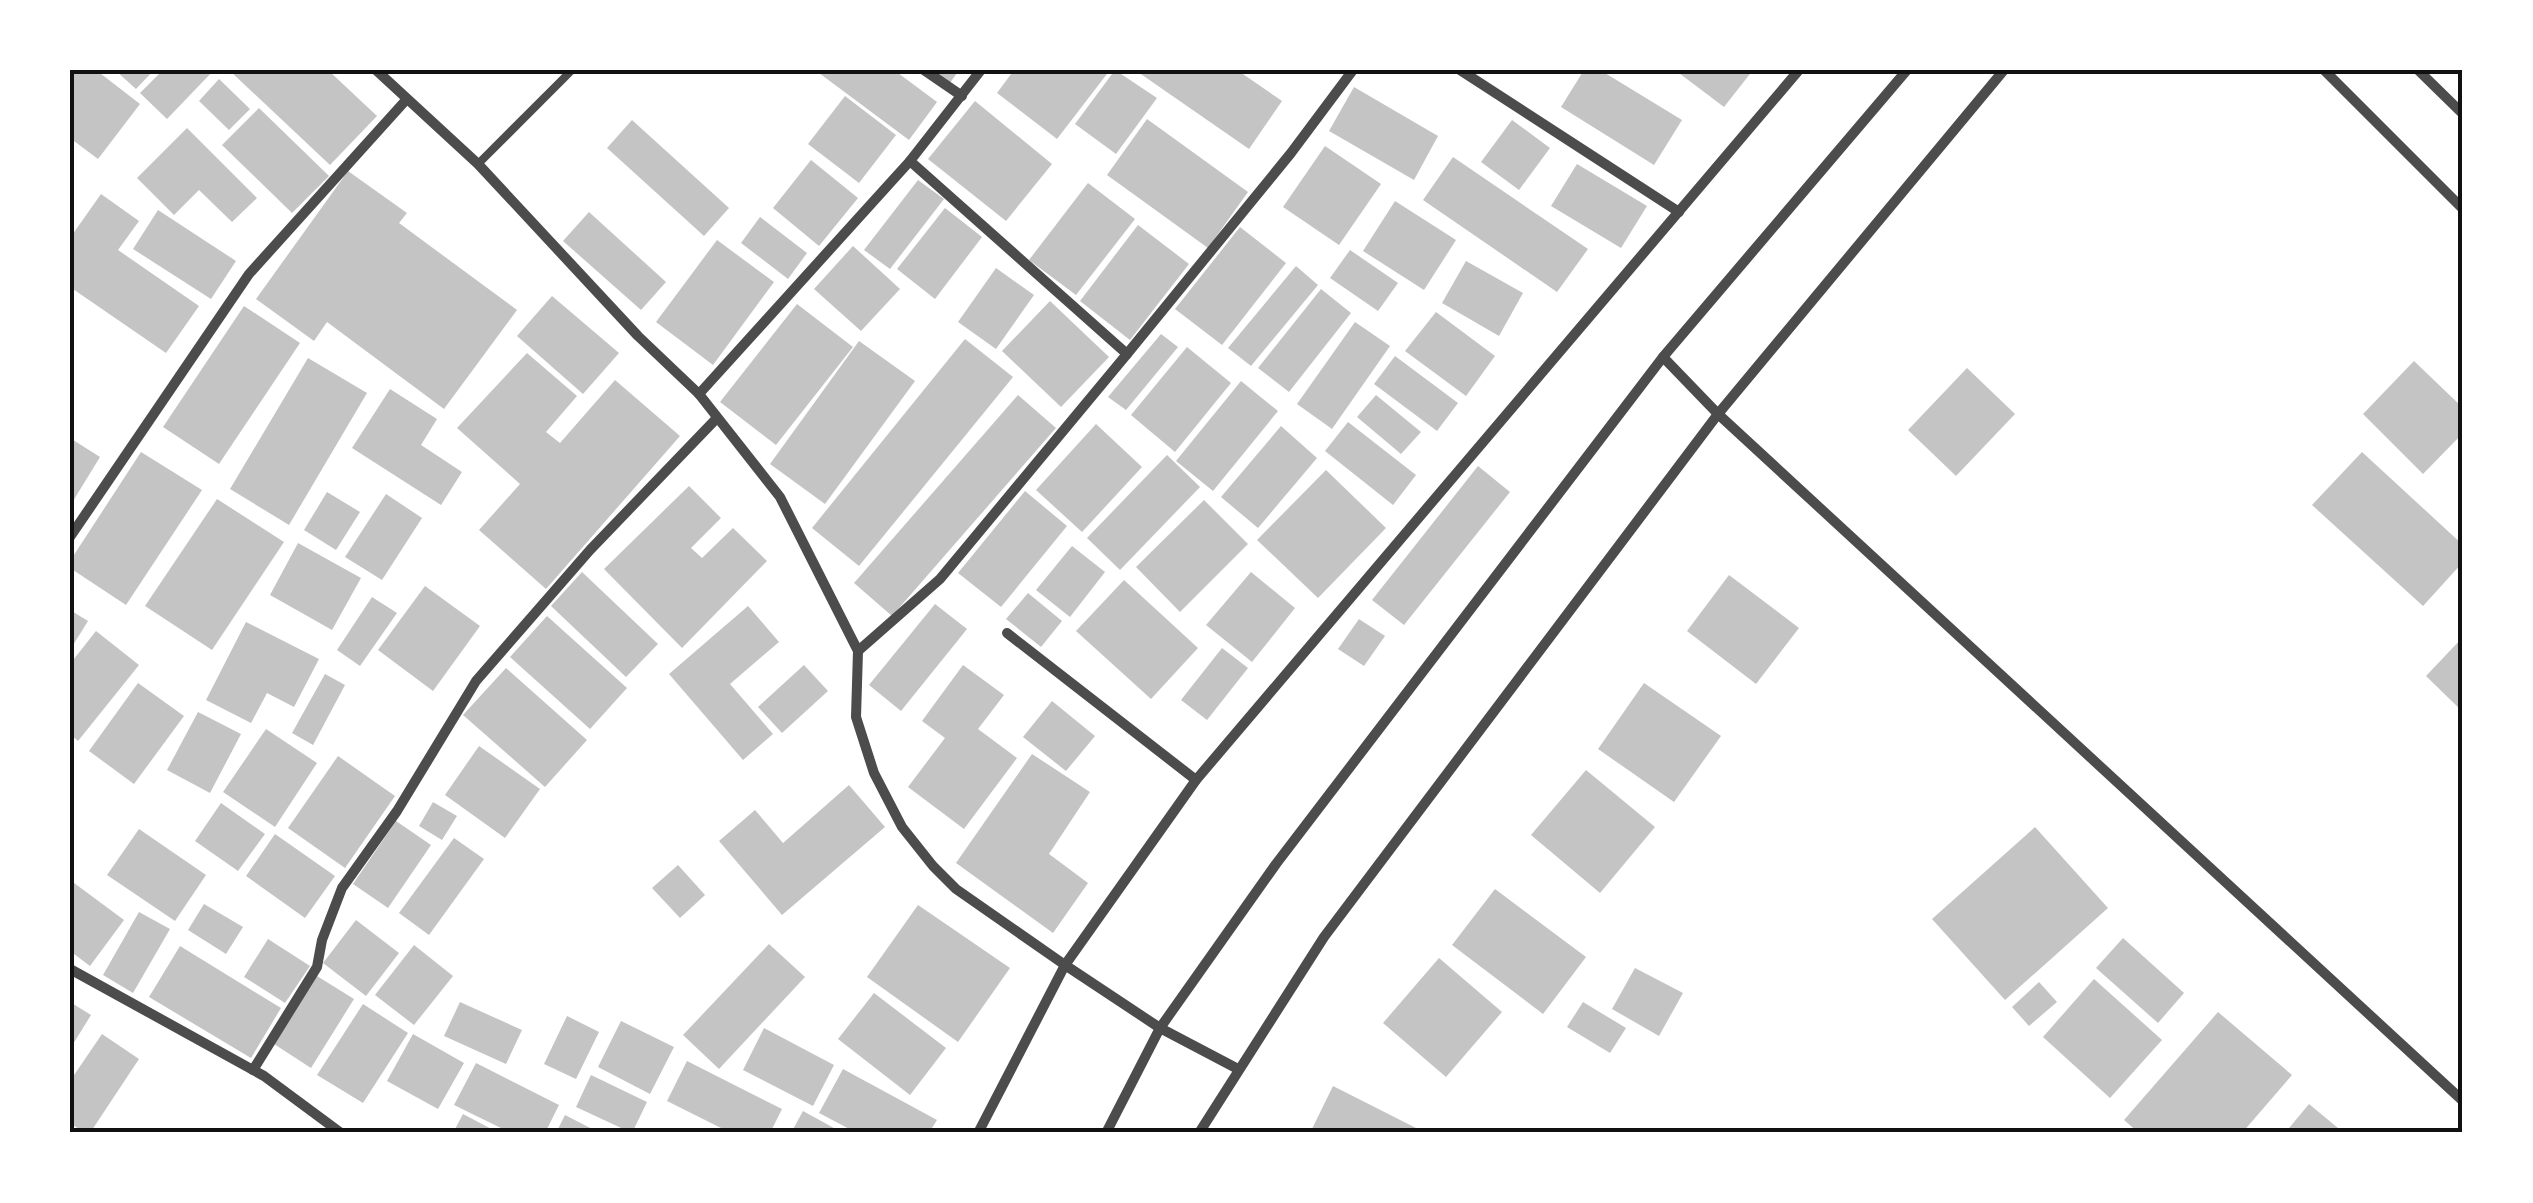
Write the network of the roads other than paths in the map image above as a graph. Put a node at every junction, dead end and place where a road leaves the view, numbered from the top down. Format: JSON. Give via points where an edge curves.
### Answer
{"nodes":[{"id":1,"x":376,"y":70,"type":"edge"},
{"id":2,"x":572,"y":70,"type":"edge"},
{"id":3,"x":924,"y":70,"type":"edge"},
{"id":4,"x":982,"y":70,"type":"edge"},
{"id":5,"x":1353,"y":70,"type":"edge"},
{"id":6,"x":1460,"y":70,"type":"edge"},
{"id":7,"x":1799,"y":70,"type":"edge"},
{"id":8,"x":1907,"y":70,"type":"edge"},
{"id":9,"x":2004,"y":70,"type":"edge"},
{"id":10,"x":2324,"y":70,"type":"edge"},
{"id":11,"x":2418,"y":70,"type":"edge"},
{"id":12,"x":962,"y":96,"type":"junction"},
{"id":13,"x":406,"y":100,"type":"junction"},
{"id":14,"x":2463,"y":114,"type":"edge"},
{"id":15,"x":910,"y":161,"type":"junction"},
{"id":16,"x":478,"y":164,"type":"junction"},
{"id":17,"x":2463,"y":209,"type":"edge"},
{"id":18,"x":1679,"y":212,"type":"junction"},
{"id":19,"x":1127,"y":354,"type":"junction"},
{"id":20,"x":1664,"y":357,"type":"junction"},
{"id":21,"x":698,"y":394,"type":"junction"},
{"id":22,"x":1718,"y":414,"type":"junction"},
{"id":23,"x":716,"y":419,"type":"junction"},
{"id":24,"x":71,"y":533,"type":"edge"},
{"id":25,"x":1007,"y":633,"type":"dead end"},
{"id":26,"x":858,"y":650,"type":"junction"},
{"id":27,"x":1196,"y":780,"type":"junction"},
{"id":28,"x":1065,"y":965,"type":"junction"},
{"id":29,"x":70,"y":969,"type":"edge"},
{"id":30,"x":1160,"y":1028,"type":"junction"},
{"id":31,"x":1238,"y":1068,"type":"junction"},
{"id":32,"x":257,"y":1072,"type":"junction"},
{"id":33,"x":2463,"y":1101,"type":"edge"},
{"id":34,"x":341,"y":1133,"type":"edge"},
{"id":35,"x":978,"y":1133,"type":"edge"},
{"id":36,"x":1106,"y":1133,"type":"edge"},
{"id":37,"x":1199,"y":1133,"type":"edge"}],
"edges":[{"from":1,"to":13,"type":"street"},
{"from":2,"to":16,"type":"lane"},
{"from":3,"to":12,"type":"street"},
{"from":4,"to":12,"type":"street"},
{"from":5,"to":19,"type":"street"},
{"from":6,"to":18,"type":"street"},
{"from":7,"to":18,"type":"street"},
{"from":8,"to":20,"type":"street"},
{"from":9,"to":22,"type":"street"},
{"from":10,"to":17,"type":"street"},
{"from":11,"to":14,"type":"street"},
{"from":12,"to":15,"type":"street"},
{"from":13,"to":16,"type":"street"},
{"from":13,"to":24,"type":"street","via":[[249,274]]},
{"from":15,"to":19,"type":"street"},
{"from":15,"to":21,"type":"street"},
{"from":16,"to":21,"type":"street"},
{"from":18,"to":27,"type":"street"},
{"from":19,"to":26,"type":"street","via":[[940,579]]},
{"from":20,"to":22,"type":"street"},
{"from":20,"to":30,"type":"street","via":[[1276,864]]},
{"from":21,"to":23,"type":"street"},
{"from":22,"to":31,"type":"street","via":[[1324,938]]},
{"from":22,"to":33,"type":"street"},
{"from":23,"to":26,"type":"street","via":[[780,497]]},
{"from":23,"to":32,"type":"street","via":[[476,682],[342,888],[317,967]]},
{"from":25,"to":27,"type":"street"},
{"from":26,"to":28,"type":"street","via":[[856,716],[874,773],[902,827],[956,890]]},
{"from":27,"to":28,"type":"street"},
{"from":28,"to":30,"type":"street"},
{"from":28,"to":35,"type":"street"},
{"from":29,"to":32,"type":"street"},
{"from":30,"to":31,"type":"street"},
{"from":30,"to":36,"type":"street"},
{"from":31,"to":37,"type":"street"},
{"from":32,"to":34,"type":"street"}]}
